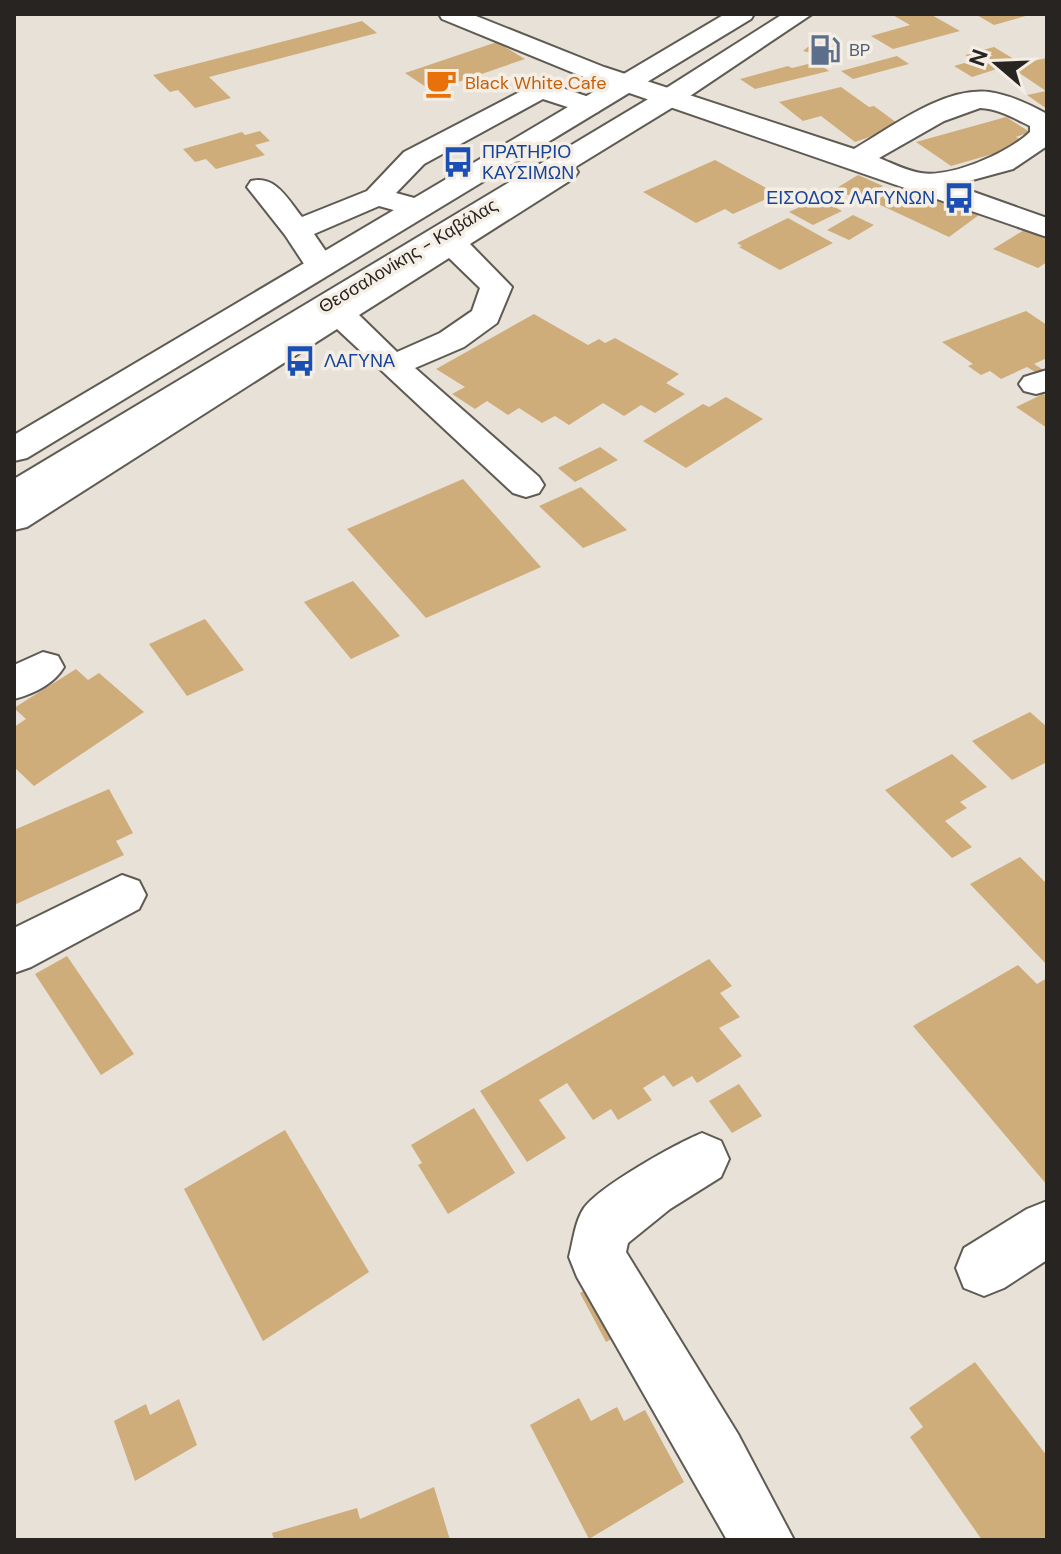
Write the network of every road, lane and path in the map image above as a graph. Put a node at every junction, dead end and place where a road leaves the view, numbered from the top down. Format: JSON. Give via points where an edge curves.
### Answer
{"nodes":[{"id":1,"x":451,"y":14,"type":"edge"},
{"id":2,"x":742,"y":14,"type":"edge"},
{"id":3,"x":800,"y":14,"type":"edge"},
{"id":4,"x":627,"y":84,"type":"junction"},
{"id":5,"x":675,"y":100,"type":"junction"},
{"id":6,"x":589,"y":106,"type":"junction"},
{"id":7,"x":856,"y":160,"type":"junction"},
{"id":8,"x":921,"y":182,"type":"junction"},
{"id":9,"x":261,"y":187,"type":"dead end"},
{"id":10,"x":377,"y":197,"type":"junction"},
{"id":11,"x":419,"y":208,"type":"junction"},
{"id":12,"x":1047,"y":228,"type":"edge"},
{"id":13,"x":297,"y":230,"type":"junction"},
{"id":14,"x":453,"y":244,"type":"junction"},
{"id":15,"x":321,"y":266,"type":"junction"},
{"id":16,"x":341,"y":315,"type":"junction"},
{"id":17,"x":393,"y":366,"type":"junction"},
{"id":18,"x":14,"y":450,"type":"edge"},
{"id":19,"x":526,"y":485,"type":"dead end"},
{"id":20,"x":14,"y":495,"type":"edge"},
{"id":21,"x":14,"y":518,"type":"edge"},
{"id":22,"x":122,"y":895,"type":"dead end"},
{"id":23,"x":14,"y":952,"type":"edge"},
{"id":24,"x":702,"y":1159,"type":"dead end"},
{"id":25,"x":1047,"y":1228,"type":"edge"},
{"id":26,"x":984,"y":1268,"type":"dead end"},
{"id":27,"x":762,"y":1540,"type":"edge"}],
"edges":[{"from":1,"to":4,"type":"street"},
{"from":2,"to":4,"type":"street","name":"Θεσσαλονίκης - Καβάλας"},
{"from":3,"to":5,"type":"street","name":"Θεσσαλονίκης - Καβάλας"},
{"from":4,"to":5,"type":"street"},
{"from":4,"to":6,"type":"street","name":"Θεσσαλονίκης - Καβάλας"},
{"from":5,"to":7,"type":"street"},
{"from":5,"to":14,"type":"street"},
{"from":5,"to":20,"type":"street","name":"Θεσσαλονίκης - Καβάλας"},
{"from":6,"to":10,"type":"street","via":[[541,89],[414,158]]},
{"from":6,"to":11,"type":"street","name":"Θεσσαλονίκης - Καβάλας"},
{"from":7,"to":8,"type":"street"},
{"from":7,"to":8,"type":"street","via":[[957,104],[978,99],[1014,107],[1044,123],[1043,134],[1018,157],[957,177]]},
{"from":8,"to":12,"type":"street"},
{"from":9,"to":13,"type":"street"},
{"from":10,"to":11,"type":"street"},
{"from":10,"to":13,"type":"street"},
{"from":11,"to":15,"type":"street","name":"Θεσσαλονίκης - Καβάλας"},
{"from":13,"to":15,"type":"street"},
{"from":14,"to":16,"type":"street"},
{"from":14,"to":17,"type":"street","via":[[496,287],[486,316],[452,340]]},
{"from":15,"to":18,"type":"street","name":"Θεσσαλονίκης - Καβάλας"},
{"from":16,"to":17,"type":"street"},
{"from":16,"to":21,"type":"street"},
{"from":17,"to":19,"type":"street"},
{"from":22,"to":23,"type":"street"},
{"from":24,"to":27,"type":"street","via":[[604,1227],[597,1257]]},
{"from":25,"to":26,"type":"street"}]}
